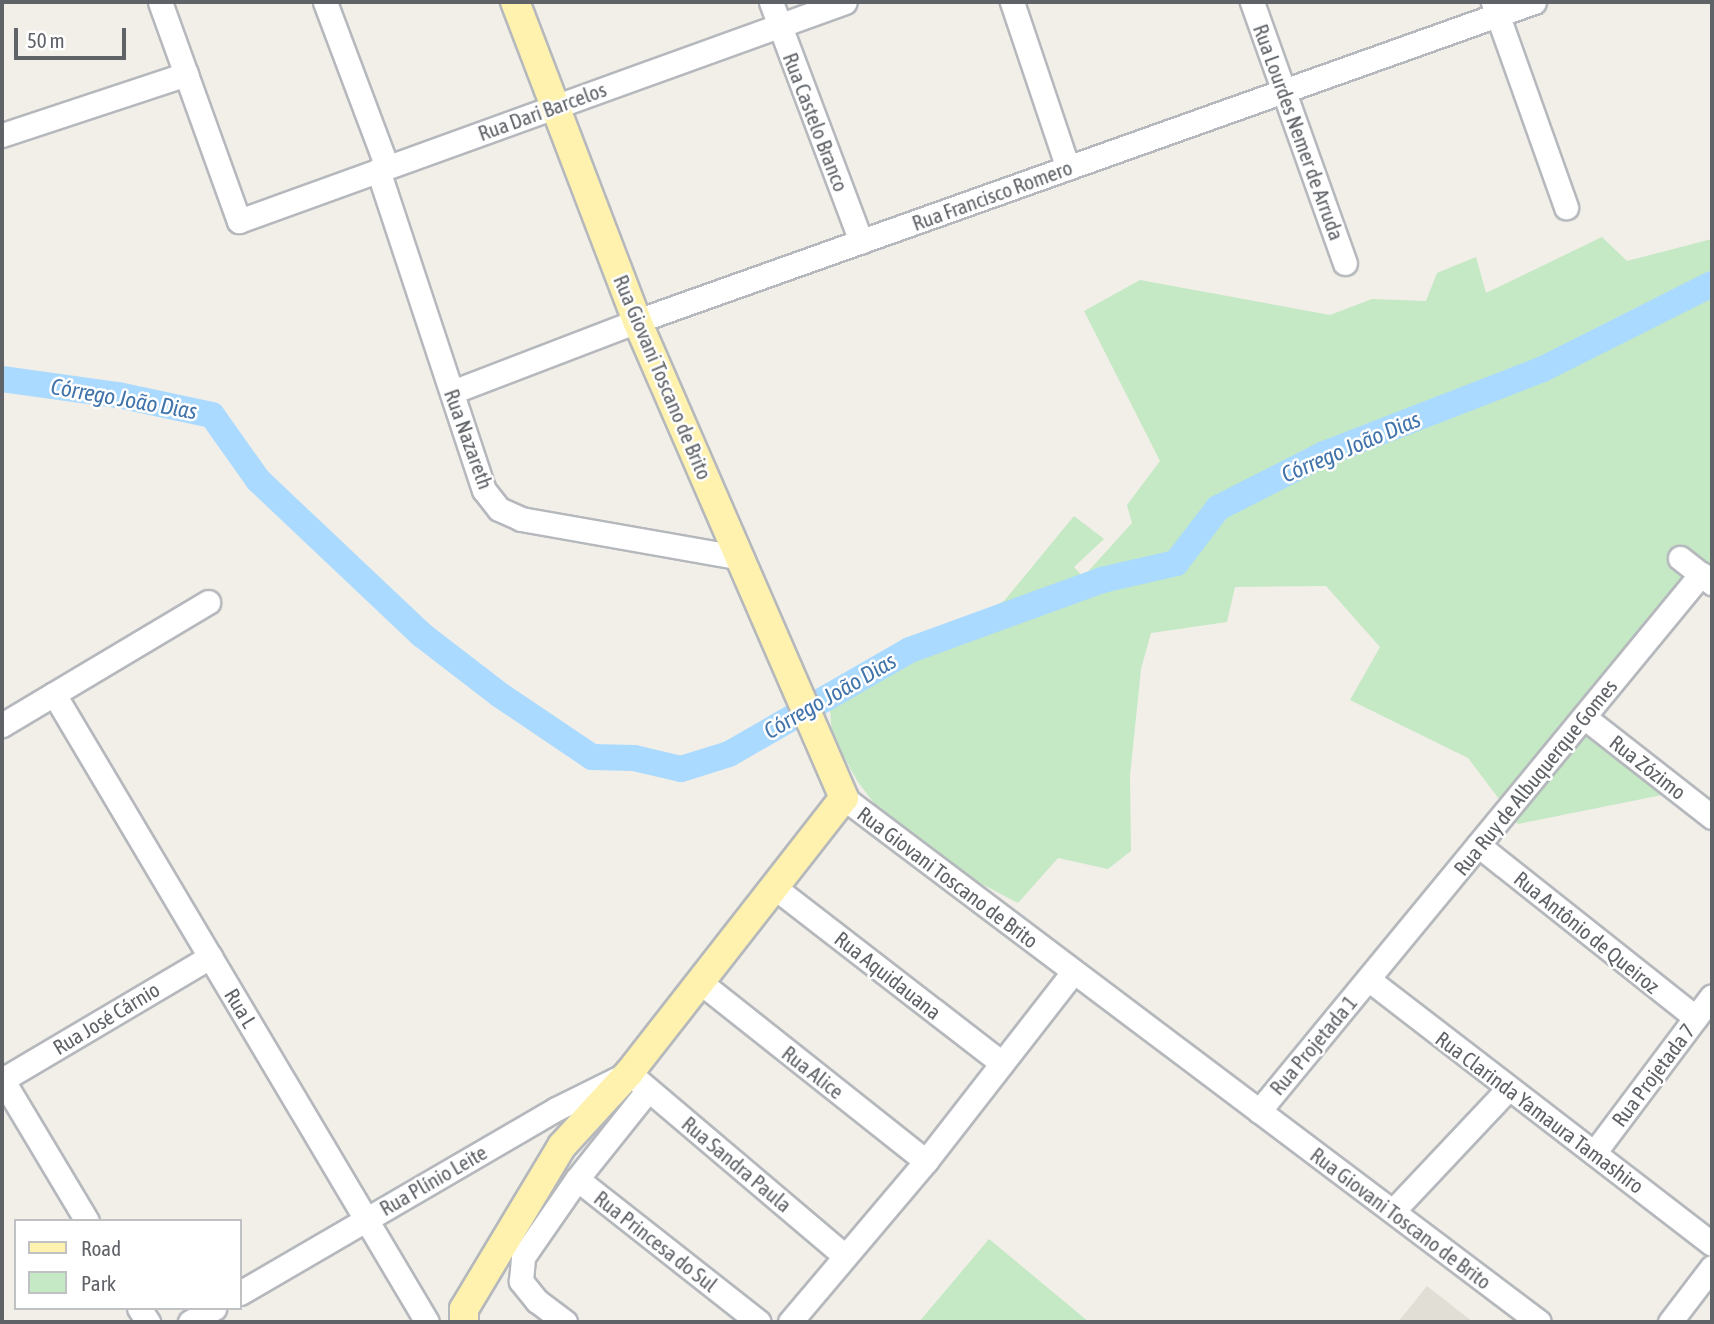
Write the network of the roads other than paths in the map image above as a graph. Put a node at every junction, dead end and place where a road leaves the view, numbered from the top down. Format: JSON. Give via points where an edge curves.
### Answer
{"nodes":[{"id":1,"x":161,"y":2,"type":"edge"},
{"id":2,"x":325,"y":2,"type":"edge"},
{"id":3,"x":515,"y":2,"type":"edge"},
{"id":4,"x":771,"y":2,"type":"edge"},
{"id":5,"x":845,"y":2,"type":"edge"},
{"id":6,"x":1013,"y":2,"type":"edge"},
{"id":7,"x":1252,"y":2,"type":"edge"},
{"id":8,"x":1534,"y":2,"type":"edge"},
{"id":9,"x":1495,"y":8,"type":"edge"},
{"id":10,"x":779,"y":25,"type":"junction"},
{"id":11,"x":186,"y":74,"type":"junction"},
{"id":12,"x":1284,"y":91,"type":"junction"},
{"id":13,"x":554,"y":106,"type":"junction"},
{"id":14,"x":2,"y":135,"type":"edge"},
{"id":15,"x":1068,"y":168,"type":"junction"},
{"id":16,"x":383,"y":169,"type":"junction"},
{"id":17,"x":1566,"y":207,"type":"dead end"},
{"id":18,"x":861,"y":242,"type":"junction"},
{"id":19,"x":1345,"y":263,"type":"dead end"},
{"id":20,"x":637,"y":321,"type":"junction"},
{"id":21,"x":452,"y":392,"type":"junction"},
{"id":22,"x":741,"y":558,"type":"junction"},
{"id":23,"x":1680,"y":558,"type":"dead end"},
{"id":24,"x":1707,"y":579,"type":"edge"},
{"id":25,"x":208,"y":602,"type":"dead end"},
{"id":26,"x":54,"y":694,"type":"junction"},
{"id":27,"x":1584,"y":717,"type":"junction"},
{"id":28,"x":2,"y":725,"type":"edge"},
{"id":29,"x":844,"y":798,"type":"junction"},
{"id":30,"x":1711,"y":814,"type":"edge"},
{"id":31,"x":1478,"y":845,"type":"junction"},
{"id":32,"x":774,"y":887,"type":"junction"},
{"id":33,"x":210,"y":957,"type":"junction"},
{"id":34,"x":1073,"y":972,"type":"junction"},
{"id":35,"x":1368,"y":979,"type":"junction"},
{"id":36,"x":700,"y":982,"type":"junction"},
{"id":37,"x":1712,"y":996,"type":"edge"},
{"id":38,"x":1696,"y":1018,"type":"junction"},
{"id":39,"x":1002,"y":1063,"type":"junction"},
{"id":40,"x":2,"y":1080,"type":"edge"},
{"id":41,"x":638,"y":1081,"type":"junction"},
{"id":42,"x":1508,"y":1089,"type":"junction"},
{"id":43,"x":1259,"y":1111,"type":"junction"},
{"id":44,"x":1594,"y":1153,"type":"junction"},
{"id":45,"x":926,"y":1161,"type":"junction"},
{"id":46,"x":577,"y":1179,"type":"junction"},
{"id":47,"x":1393,"y":1211,"type":"junction"},
{"id":48,"x":86,"y":1219,"type":"edge"},
{"id":49,"x":366,"y":1219,"type":"junction"},
{"id":50,"x":1712,"y":1244,"type":"edge"},
{"id":51,"x":845,"y":1255,"type":"junction"},
{"id":52,"x":1712,"y":1267,"type":"edge"},
{"id":53,"x":242,"y":1292,"type":"edge"},
{"id":54,"x":211,"y":1310,"type":"edge"},
{"id":55,"x":190,"y":1322,"type":"edge"},
{"id":56,"x":427,"y":1322,"type":"edge"},
{"id":57,"x":464,"y":1322,"type":"edge"},
{"id":58,"x":565,"y":1322,"type":"edge"},
{"id":59,"x":759,"y":1322,"type":"edge"},
{"id":60,"x":790,"y":1322,"type":"edge"},
{"id":61,"x":1539,"y":1322,"type":"edge"},
{"id":62,"x":1670,"y":1322,"type":"edge"}],
"edges":[{"from":1,"to":11,"type":"street"},
{"from":2,"to":16,"type":"street","name":"Rua Nazareth"},
{"from":3,"to":13,"type":"main road","name":"Rua Giovani Toscano de Brito"},
{"from":4,"to":10,"type":"street","name":"Rua Castelo Branco"},
{"from":5,"to":10,"type":"street","name":"Rua Dari Barcelos"},
{"from":6,"to":15,"type":"street"},
{"from":7,"to":12,"type":"street","name":"Rua Lourdes Nemer de Arruda"},
{"from":8,"to":9,"type":"street","name":"Rua Francisco Romero"},
{"from":9,"to":12,"type":"street","name":"Rua Francisco Romero"},
{"from":9,"to":17,"type":"street"},
{"from":10,"to":13,"type":"street","name":"Rua Dari Barcelos"},
{"from":10,"to":18,"type":"street","name":"Rua Castelo Branco"},
{"from":11,"to":14,"type":"street"},
{"from":11,"to":16,"type":"street","name":"Rua Dari Barcelos","via":[[239,221]]},
{"from":12,"to":15,"type":"street","name":"Rua Francisco Romero"},
{"from":12,"to":19,"type":"street","name":"Rua Lourdes Nemer de Arruda"},
{"from":13,"to":16,"type":"street","name":"Rua Dari Barcelos"},
{"from":13,"to":20,"type":"main road","name":"Rua Giovani Toscano de Brito"},
{"from":15,"to":18,"type":"street","name":"Rua Francisco Romero"},
{"from":16,"to":21,"type":"street","name":"Rua Nazareth"},
{"from":18,"to":20,"type":"street","name":"Rua Francisco Romero"},
{"from":20,"to":21,"type":"street","name":"Rua Francisco Romero"},
{"from":20,"to":22,"type":"main road","name":"Rua Giovani Toscano de Brito"},
{"from":21,"to":22,"type":"street","name":"Rua Nazareth","via":[[484,489],[499,509],[521,519]]},
{"from":22,"to":29,"type":"main road","name":"Rua Giovani Toscano de Brito"},
{"from":23,"to":24,"type":"street"},
{"from":24,"to":27,"type":"street","name":"Rua Ruy de Albuquerque Gomes"},
{"from":25,"to":26,"type":"street"},
{"from":26,"to":28,"type":"street"},
{"from":26,"to":33,"type":"street","name":"Rua L"},
{"from":27,"to":30,"type":"street","name":"Rua Zózimo"},
{"from":27,"to":31,"type":"street","name":"Rua Ruy de Albuquerque Gomes"},
{"from":29,"to":32,"type":"main road"},
{"from":29,"to":34,"type":"street","name":"Rua Giovani Toscano de Brito"},
{"from":31,"to":35,"type":"street","name":"Rua Ruy de Albuquerque Gomes"},
{"from":31,"to":38,"type":"street","name":"Rua Antônio de Queiroz"},
{"from":32,"to":36,"type":"main road"},
{"from":32,"to":39,"type":"street","name":"Rua Aquidauana"},
{"from":33,"to":40,"type":"street","name":"Rua José Cárnio"},
{"from":33,"to":49,"type":"street","name":"Rua L"},
{"from":34,"to":39,"type":"street"},
{"from":34,"to":43,"type":"street","name":"Rua Giovani Toscano de Brito"},
{"from":35,"to":42,"type":"street","name":"Rua Clarinda Yamaura Tamashiro"},
{"from":35,"to":43,"type":"street","name":"Rua Projetada 1"},
{"from":36,"to":41,"type":"main road"},
{"from":36,"to":45,"type":"street","name":"Rua Alice"},
{"from":37,"to":38,"type":"street","name":"Rua Projetada 7"},
{"from":38,"to":44,"type":"street","name":"Rua Projetada 7"},
{"from":39,"to":45,"type":"street"},
{"from":40,"to":48,"type":"street"},
{"from":41,"to":46,"type":"street","name":"Rua Princesa do Sul"},
{"from":41,"to":49,"type":"street","name":"Rua Plínio Leite"},
{"from":41,"to":51,"type":"street","name":"Rua Sandra Paula"},
{"from":41,"to":57,"type":"main road","via":[[562,1146],[464,1309]]},
{"from":42,"to":44,"type":"street","name":"Rua Clarinda Yamaura Tamashiro"},
{"from":42,"to":47,"type":"street"},
{"from":43,"to":47,"type":"street","name":"Rua Giovani Toscano de Brito"},
{"from":44,"to":50,"type":"street","name":"Rua Clarinda Yamaura Tamashiro"},
{"from":45,"to":51,"type":"street"},
{"from":46,"to":58,"type":"street","via":[[523,1257],[521,1280],[537,1301]]},
{"from":46,"to":59,"type":"street","name":"Rua Princesa do Sul"},
{"from":47,"to":61,"type":"street","name":"Rua Giovani Toscano de Brito"},
{"from":49,"to":53,"type":"street","name":"Rua Plínio Leite"},
{"from":49,"to":56,"type":"street","name":"Rua L"},
{"from":51,"to":60,"type":"street"},
{"from":52,"to":62,"type":"street"},
{"from":54,"to":55,"type":"street"}]}
